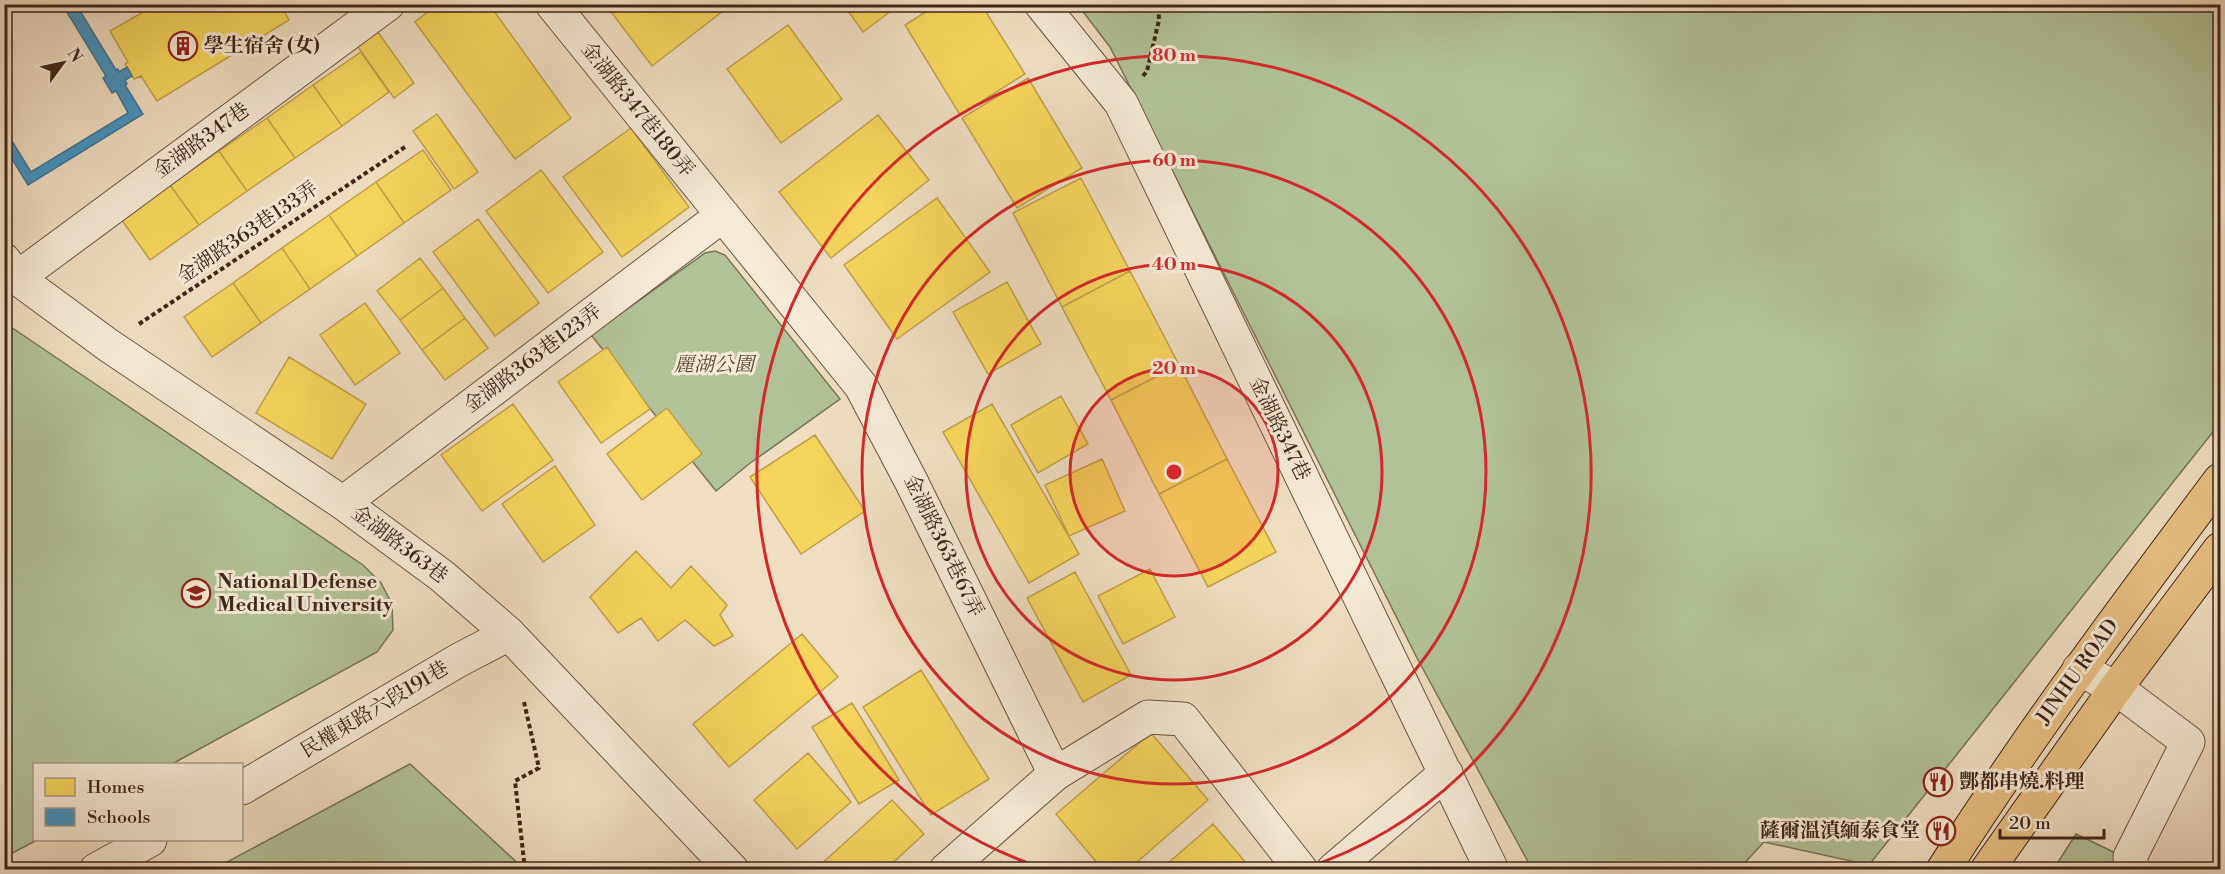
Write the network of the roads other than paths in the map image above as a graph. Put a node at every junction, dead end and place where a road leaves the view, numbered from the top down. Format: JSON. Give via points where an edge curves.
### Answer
{"nodes":[{"id":1,"x":552,"y":4,"type":"edge"},
{"id":2,"x":1041,"y":4,"type":"edge"},
{"id":3,"x":380,"y":7,"type":"edge"},
{"id":4,"x":723,"y":215,"type":"junction"},
{"id":5,"x":11,"y":269,"type":"edge"},
{"id":6,"x":2220,"y":480,"type":"edge"},
{"id":7,"x":343,"y":503,"type":"junction"},
{"id":8,"x":2220,"y":549,"type":"edge"},
{"id":9,"x":509,"y":634,"type":"junction"},
{"id":10,"x":2079,"y":669,"type":"junction"},
{"id":11,"x":2116,"y":688,"type":"junction"},
{"id":12,"x":1446,"y":773,"type":"junction"},
{"id":13,"x":1055,"y":774,"type":"junction"},
{"id":14,"x":243,"y":787,"type":"edge"},
{"id":15,"x":148,"y":841,"type":"edge"},
{"id":16,"x":96,"y":870,"type":"edge"},
{"id":17,"x":732,"y":870,"type":"edge"},
{"id":18,"x":946,"y":870,"type":"edge"},
{"id":19,"x":1301,"y":870,"type":"edge"},
{"id":20,"x":1333,"y":870,"type":"edge"},
{"id":21,"x":1492,"y":870,"type":"edge"},
{"id":22,"x":1943,"y":870,"type":"edge"},
{"id":23,"x":1987,"y":870,"type":"edge"},
{"id":24,"x":2133,"y":870,"type":"edge"}],
"edges":[{"from":1,"to":4,"type":"street","name":"金湖路347巷180弄"},
{"from":2,"to":12,"type":"street","name":"金湖路347巷","via":[[1121,103]]},
{"from":3,"to":5,"type":"street","name":"金湖路347巷"},
{"from":4,"to":7,"type":"street","name":"金湖路363巷123弄"},
{"from":4,"to":13,"type":"street","name":"金湖路363巷67弄","via":[[861,386]]},
{"from":5,"to":7,"type":"street","name":"金湖路363巷","via":[[108,345]]},
{"from":6,"to":10,"type":"main road","name":"JINHU ROAD"},
{"from":7,"to":9,"type":"street","name":"金湖路363巷","via":[[442,576]]},
{"from":8,"to":11,"type":"main road","name":"JINHU ROAD"},
{"from":9,"to":14,"type":"street","name":"民權東路六段191巷"},
{"from":9,"to":17,"type":"street","name":"金湖路363巷"},
{"from":10,"to":11,"type":"street"},
{"from":10,"to":22,"type":"main road","name":"JINHU ROAD"},
{"from":11,"to":23,"type":"main road","name":"JINHU ROAD"},
{"from":11,"to":24,"type":"street","via":[[2188,742],[2130,857]]},
{"from":12,"to":20,"type":"street"},
{"from":12,"to":21,"type":"street","name":"金湖路347巷"},
{"from":13,"to":18,"type":"street"},
{"from":13,"to":19,"type":"street","via":[[1148,717],[1183,719]]},
{"from":15,"to":16,"type":"street"}]}
